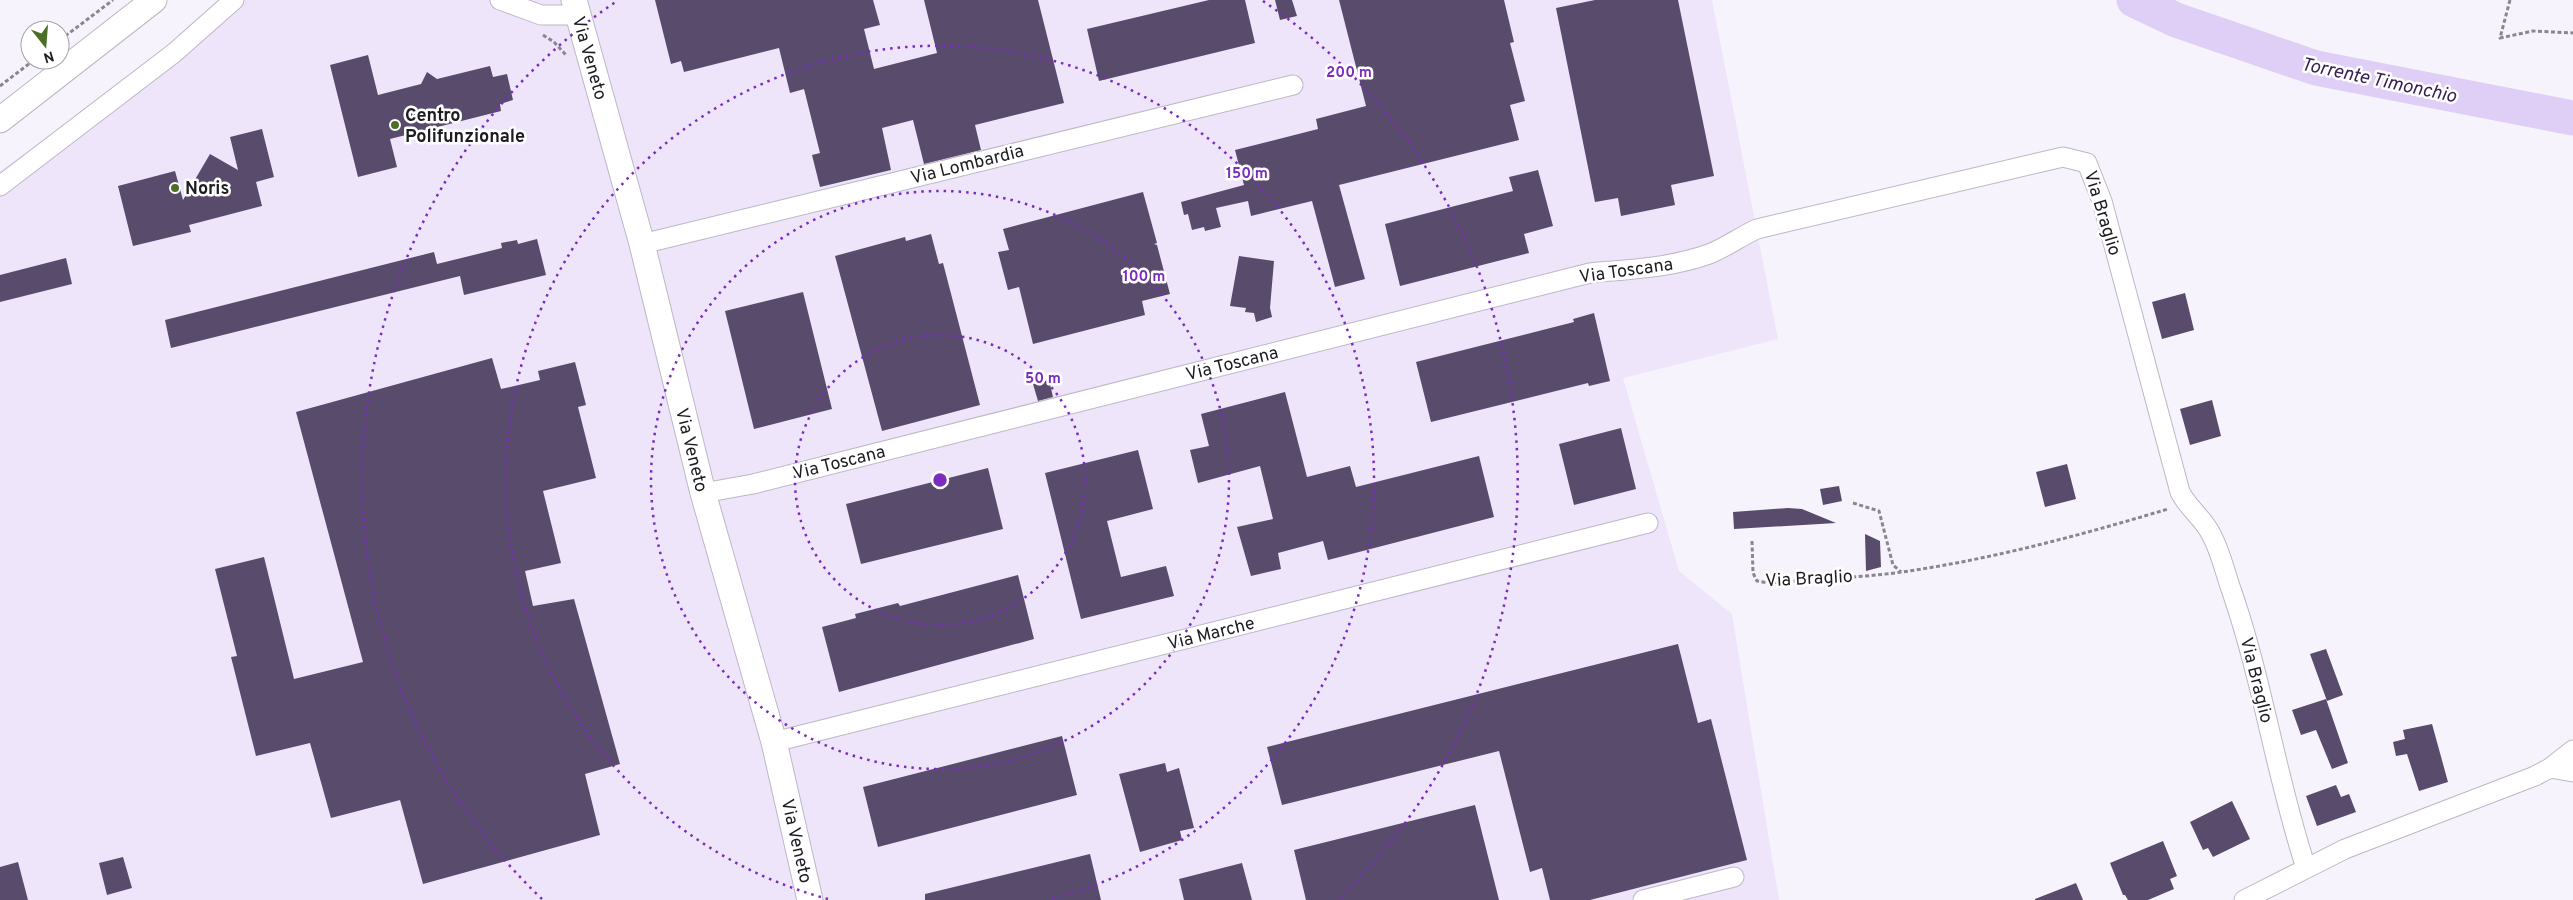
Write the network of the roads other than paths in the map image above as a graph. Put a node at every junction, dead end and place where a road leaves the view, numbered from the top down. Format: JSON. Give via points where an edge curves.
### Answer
{"nodes":[{"id":1,"x":154,"y":0,"type":"edge"},
{"id":2,"x":234,"y":0,"type":"edge"},
{"id":3,"x":500,"y":0,"type":"edge"},
{"id":4,"x":575,"y":7,"type":"edge"},
{"id":5,"x":1293,"y":85,"type":"dead end"},
{"id":6,"x":0,"y":120,"type":"edge"},
{"id":7,"x":0,"y":186,"type":"edge"},
{"id":8,"x":1757,"y":229,"type":"joint"},
{"id":9,"x":642,"y":244,"type":"junction"},
{"id":10,"x":703,"y":494,"type":"junction"},
{"id":11,"x":1648,"y":523,"type":"dead end"},
{"id":12,"x":774,"y":742,"type":"junction"},
{"id":13,"x":2573,"y":750,"type":"edge"},
{"id":14,"x":2550,"y":768,"type":"junction"},
{"id":15,"x":2573,"y":772,"type":"edge"},
{"id":16,"x":2306,"y":868,"type":"junction"},
{"id":17,"x":1734,"y":877,"type":"dead end"},
{"id":18,"x":810,"y":900,"type":"edge"},
{"id":19,"x":1643,"y":900,"type":"edge"},
{"id":20,"x":2244,"y":900,"type":"edge"}],
"edges":[{"from":1,"to":6,"type":"main road"},
{"from":2,"to":7,"type":"street","via":[[194,37]]},
{"from":3,"to":4,"type":"street","via":[[541,15]]},
{"from":4,"to":9,"type":"main road","name":"Via Veneto"},
{"from":5,"to":9,"type":"street","name":"Via Lombardia"},
{"from":8,"to":10,"type":"street","name":"Via Toscana","via":[[1711,253],[1680,263],[1590,273]]},
{"from":8,"to":16,"type":"street","name":"Via Braglio","via":[[2063,157],[2088,163],[2102,201],[2180,492],[2212,535],[2247,636],[2293,829]]},
{"from":9,"to":10,"type":"main road","name":"Via Veneto"},
{"from":10,"to":12,"type":"main road","name":"Via Veneto"},
{"from":11,"to":12,"type":"street","name":"Via Marche"},
{"from":12,"to":18,"type":"main road","name":"Via Veneto"},
{"from":13,"to":14,"type":"street"},
{"from":14,"to":15,"type":"street"},
{"from":14,"to":16,"type":"street","via":[[2345,849]]},
{"from":16,"to":20,"type":"street"},
{"from":17,"to":19,"type":"street"}]}
